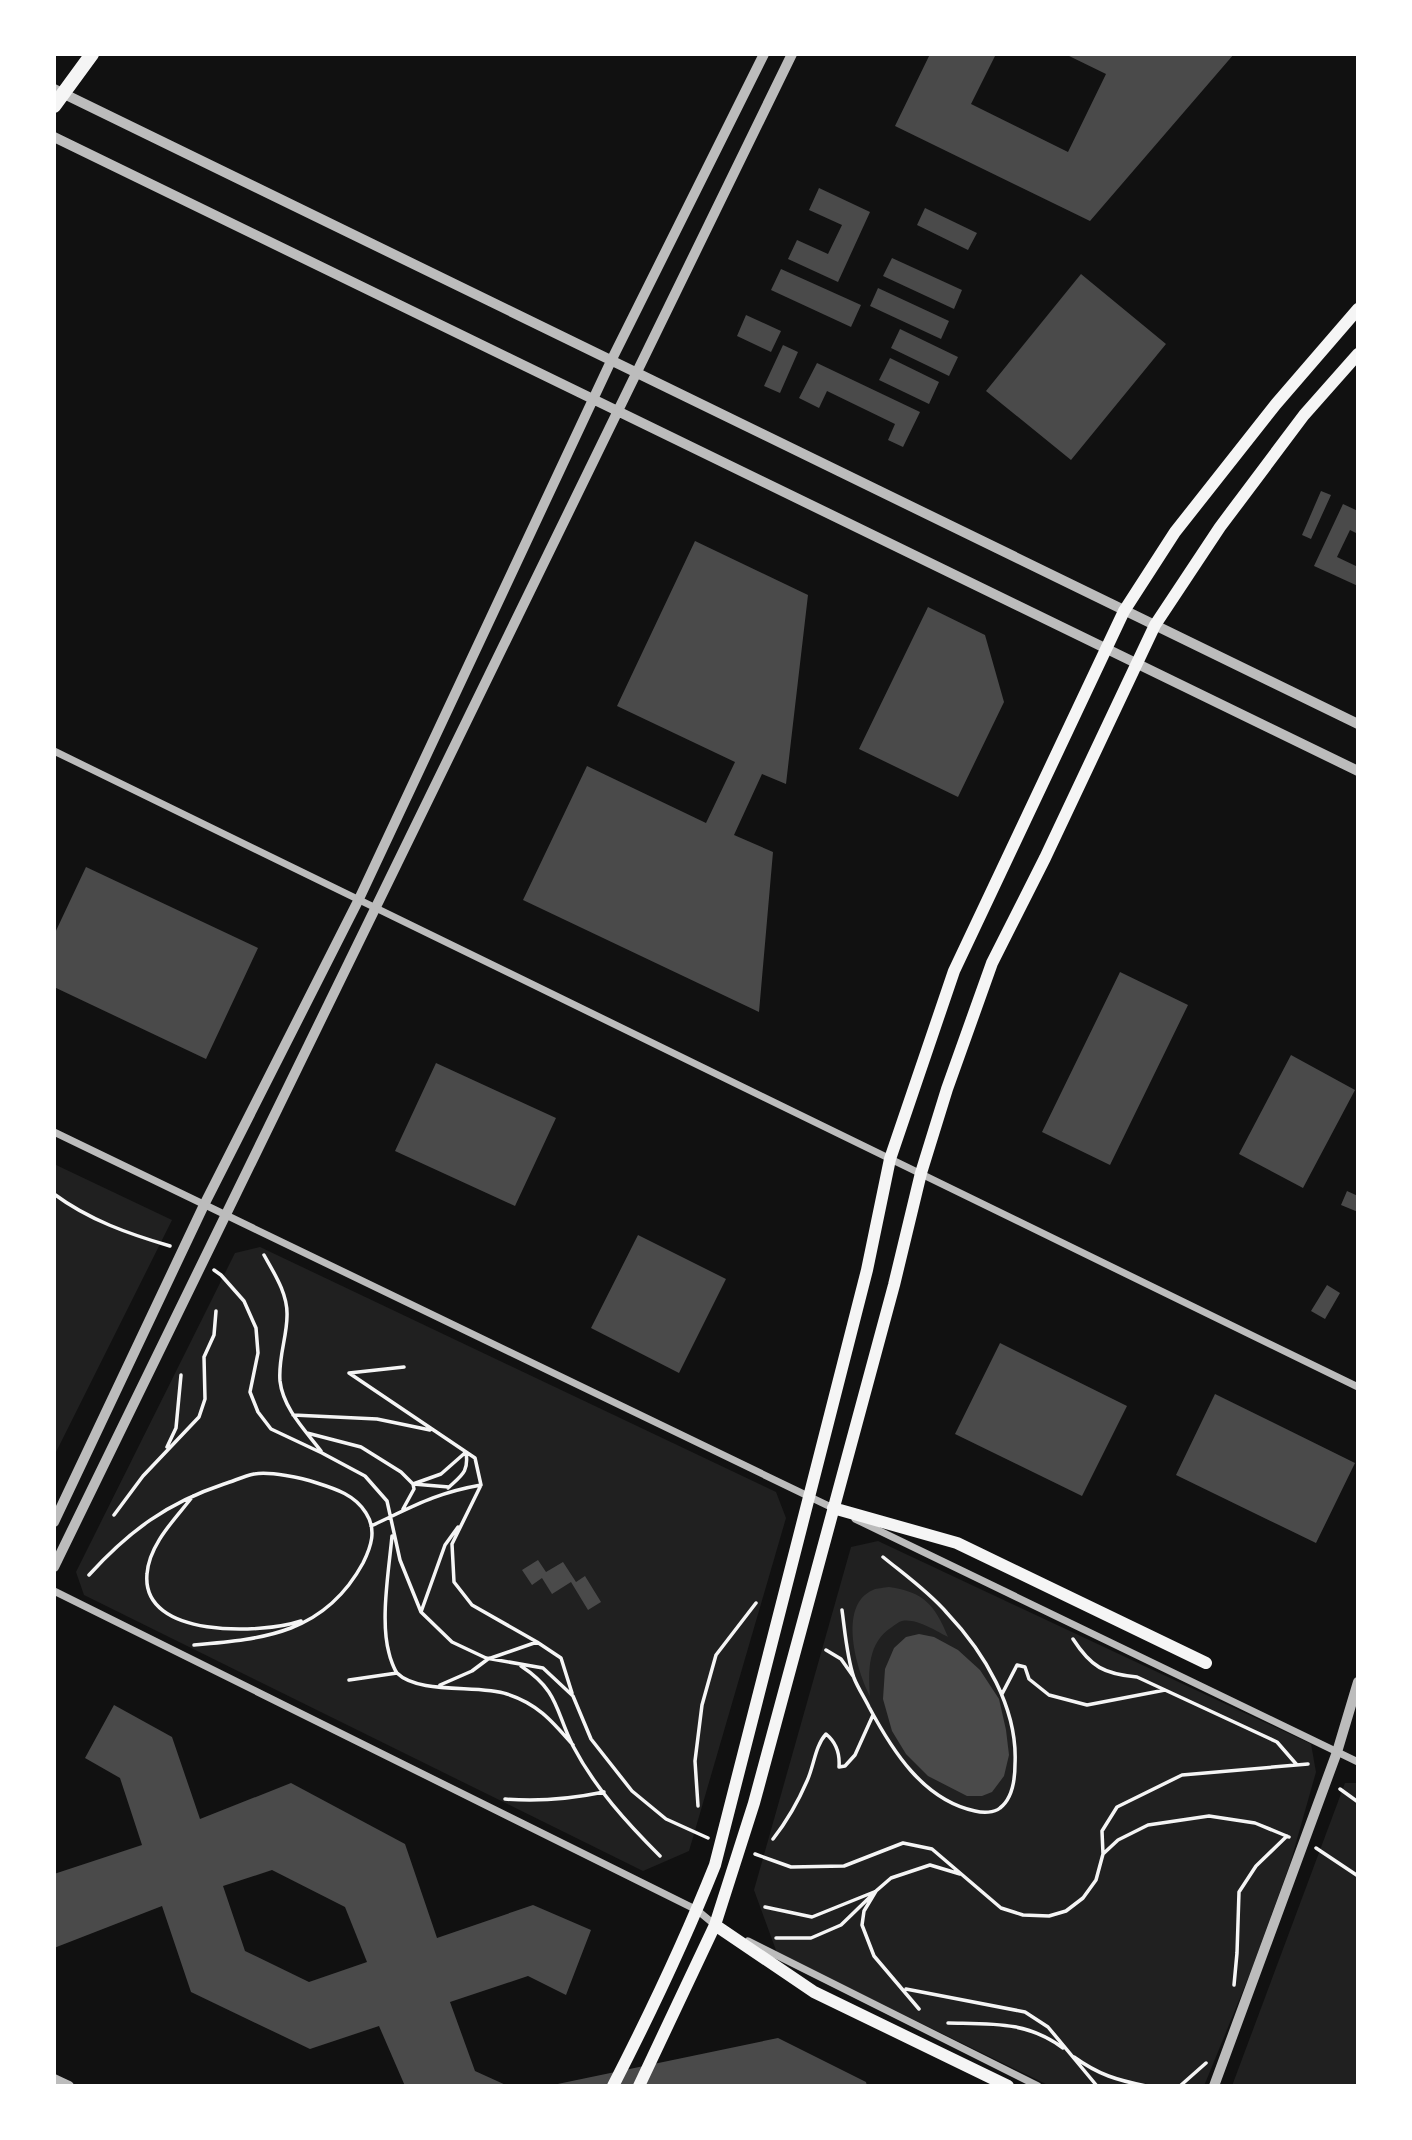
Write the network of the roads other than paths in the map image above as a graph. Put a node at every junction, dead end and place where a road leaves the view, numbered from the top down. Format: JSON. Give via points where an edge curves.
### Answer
{"nodes":[{"id":1,"x":92,"y":54,"type":"edge"},
{"id":2,"x":764,"y":54,"type":"edge"},
{"id":3,"x":792,"y":54,"type":"edge"},
{"id":4,"x":59,"y":91,"type":"edge"},
{"id":5,"x":54,"y":106,"type":"edge"},
{"id":6,"x":54,"y":137,"type":"edge"},
{"id":7,"x":1358,"y":309,"type":"edge"},
{"id":8,"x":1358,"y":354,"type":"edge"},
{"id":9,"x":611,"y":360,"type":"junction"},
{"id":10,"x":637,"y":373,"type":"junction"},
{"id":11,"x":593,"y":399,"type":"junction"},
{"id":12,"x":618,"y":411,"type":"junction"},
{"id":13,"x":1124,"y":611,"type":"junction"},
{"id":14,"x":1155,"y":625,"type":"junction"},
{"id":15,"x":1107,"y":647,"type":"junction"},
{"id":16,"x":1137,"y":663,"type":"junction"},
{"id":17,"x":1358,"y":724,"type":"edge"},
{"id":18,"x":54,"y":751,"type":"edge"},
{"id":19,"x":1358,"y":771,"type":"edge"},
{"id":20,"x":359,"y":899,"type":"junction"},
{"id":21,"x":376,"y":908,"type":"junction"},
{"id":22,"x":54,"y":1132,"type":"edge"},
{"id":23,"x":890,"y":1158,"type":"junction"},
{"id":24,"x":920,"y":1173,"type":"junction"},
{"id":25,"x":204,"y":1205,"type":"junction"},
{"id":26,"x":226,"y":1215,"type":"junction"},
{"id":27,"x":1358,"y":1387,"type":"edge"},
{"id":28,"x":809,"y":1495,"type":"junction"},
{"id":29,"x":833,"y":1508,"type":"junction"},
{"id":30,"x":54,"y":1522,"type":"edge"},
{"id":31,"x":54,"y":1567,"type":"edge"},
{"id":32,"x":54,"y":1591,"type":"edge"},
{"id":33,"x":1206,"y":1663,"type":"dead end"},
{"id":34,"x":1358,"y":1682,"type":"edge"},
{"id":35,"x":1337,"y":1752,"type":"junction"},
{"id":36,"x":1358,"y":1762,"type":"edge"},
{"id":37,"x":697,"y":1910,"type":"junction"},
{"id":38,"x":715,"y":1925,"type":"junction"},
{"id":39,"x":54,"y":2079,"type":"edge"},
{"id":40,"x":69,"y":2086,"type":"edge"},
{"id":41,"x":613,"y":2086,"type":"edge"},
{"id":42,"x":639,"y":2086,"type":"edge"},
{"id":43,"x":1008,"y":2086,"type":"edge"},
{"id":44,"x":1038,"y":2086,"type":"edge"},
{"id":45,"x":1214,"y":2086,"type":"edge"}],
"edges":[{"from":1,"to":4,"type":"main road"},
{"from":2,"to":9,"type":"street"},
{"from":3,"to":10,"type":"street"},
{"from":4,"to":5,"type":"main road"},
{"from":4,"to":9,"type":"street"},
{"from":6,"to":11,"type":"street"},
{"from":7,"to":13,"type":"main road","via":[[1175,532]]},
{"from":8,"to":14,"type":"main road","via":[[1304,415],[1220,527]]},
{"from":9,"to":10,"type":"street"},
{"from":9,"to":11,"type":"street"},
{"from":10,"to":12,"type":"street"},
{"from":10,"to":13,"type":"street"},
{"from":11,"to":12,"type":"street"},
{"from":11,"to":20,"type":"street"},
{"from":12,"to":15,"type":"street"},
{"from":12,"to":21,"type":"street"},
{"from":13,"to":14,"type":"street"},
{"from":13,"to":15,"type":"main road"},
{"from":14,"to":16,"type":"main road"},
{"from":14,"to":17,"type":"street"},
{"from":15,"to":16,"type":"street"},
{"from":15,"to":23,"type":"main road","via":[[954,971]]},
{"from":16,"to":19,"type":"street"},
{"from":16,"to":24,"type":"main road","via":[[992,963]]},
{"from":18,"to":20,"type":"street"},
{"from":20,"to":21,"type":"street"},
{"from":20,"to":25,"type":"street"},
{"from":21,"to":23,"type":"street"},
{"from":21,"to":26,"type":"street"},
{"from":22,"to":25,"type":"street"},
{"from":23,"to":24,"type":"street"},
{"from":23,"to":28,"type":"main road","via":[[867,1270]]},
{"from":24,"to":27,"type":"street"},
{"from":24,"to":29,"type":"main road"},
{"from":25,"to":26,"type":"street"},
{"from":25,"to":30,"type":"street"},
{"from":26,"to":28,"type":"street"},
{"from":26,"to":31,"type":"street"},
{"from":28,"to":29,"type":"street"},
{"from":28,"to":37,"type":"main road","via":[[715,1865]]},
{"from":29,"to":33,"type":"main road","via":[[957,1543]]},
{"from":29,"to":35,"type":"street"},
{"from":29,"to":38,"type":"main road","via":[[754,1803]]},
{"from":32,"to":37,"type":"street"},
{"from":34,"to":35,"type":"street"},
{"from":35,"to":36,"type":"street"},
{"from":35,"to":45,"type":"street"},
{"from":37,"to":38,"type":"street"},
{"from":37,"to":41,"type":"main road"},
{"from":38,"to":42,"type":"main road"},
{"from":38,"to":43,"type":"main road","via":[[814,1992]]},
{"from":38,"to":44,"type":"street"},
{"from":39,"to":40,"type":"street"}]}
